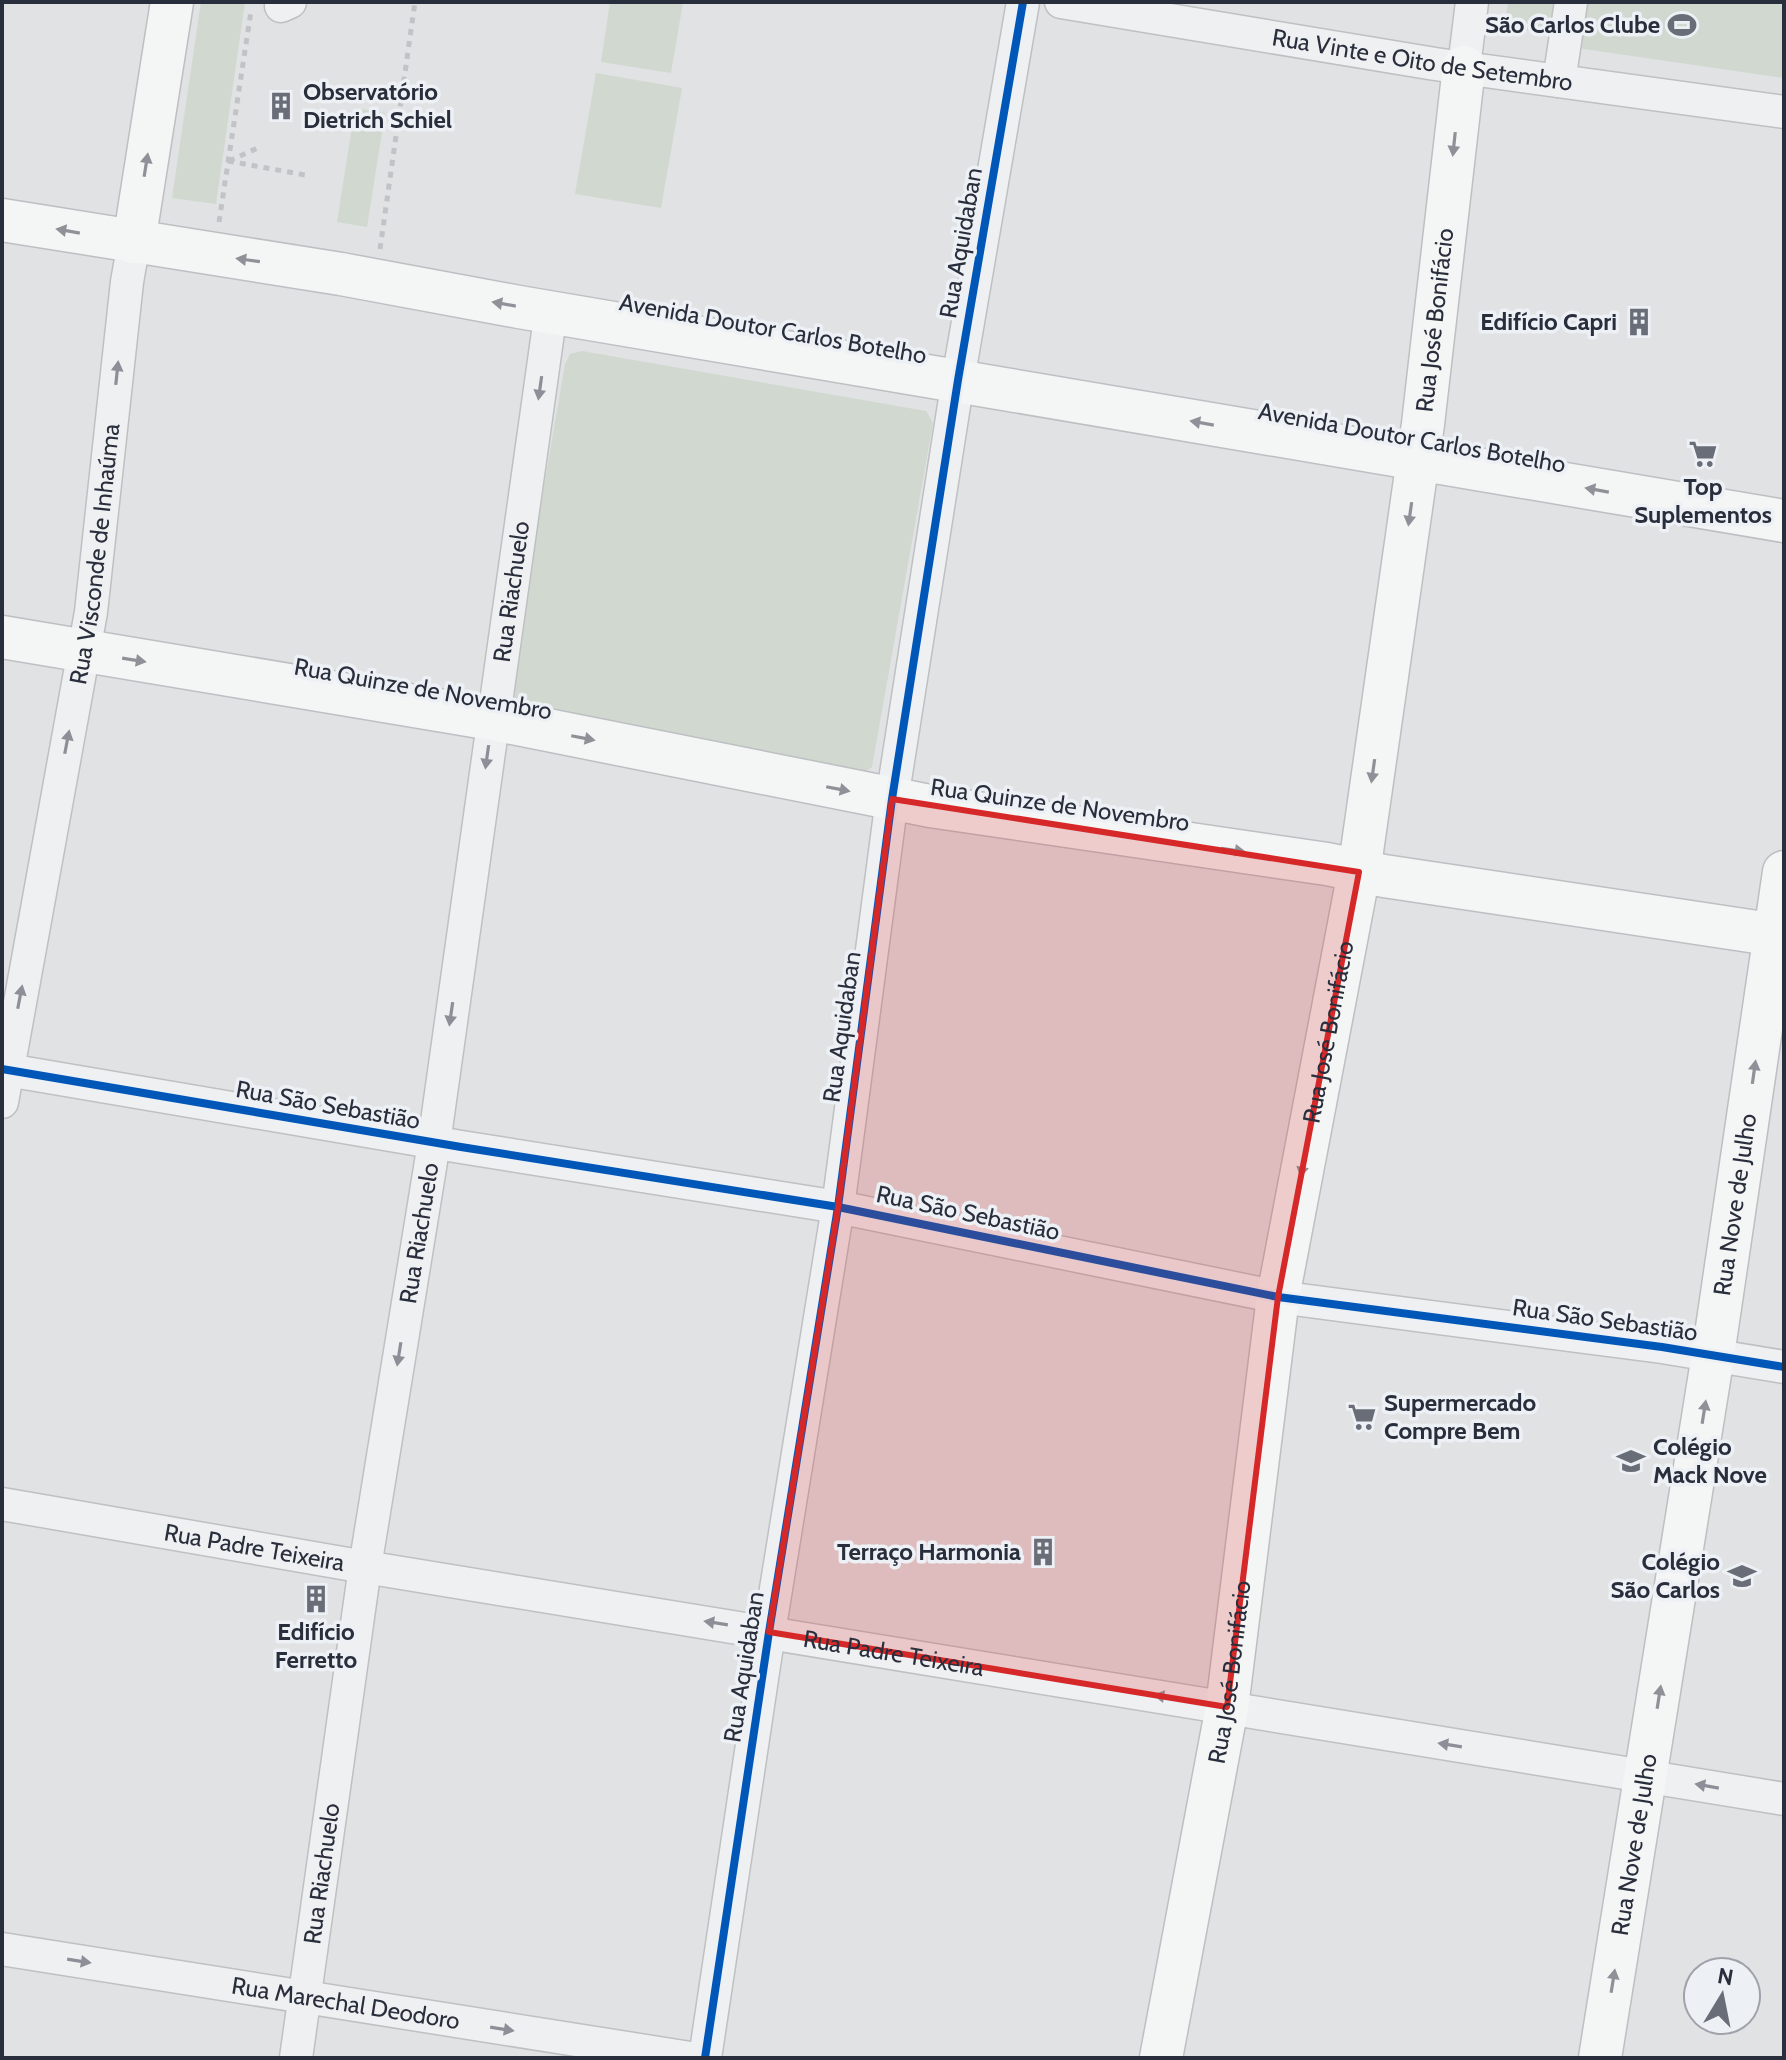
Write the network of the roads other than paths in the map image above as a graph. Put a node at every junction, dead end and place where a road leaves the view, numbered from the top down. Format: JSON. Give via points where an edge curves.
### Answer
{"nodes":[{"id":1,"x":172,"y":2,"type":"edge"},
{"id":2,"x":1023,"y":2,"type":"edge"},
{"id":3,"x":1061,"y":2,"type":"edge"},
{"id":4,"x":1472,"y":2,"type":"edge"},
{"id":5,"x":1571,"y":2,"type":"edge"},
{"id":6,"x":1464,"y":67,"type":"junction"},
{"id":7,"x":1559,"y":81,"type":"junction"},
{"id":8,"x":1784,"y":112,"type":"edge"},
{"id":9,"x":2,"y":220,"type":"edge"},
{"id":10,"x":134,"y":242,"type":"junction"},
{"id":11,"x":551,"y":311,"type":"junction"},
{"id":12,"x":958,"y":380,"type":"junction"},
{"id":13,"x":1418,"y":460,"type":"junction"},
{"id":14,"x":1784,"y":521,"type":"edge"},
{"id":15,"x":2,"y":637,"type":"edge"},
{"id":16,"x":84,"y":650,"type":"junction"},
{"id":17,"x":492,"y":719,"type":"junction"},
{"id":18,"x":892,"y":799,"type":"junction"},
{"id":19,"x":1359,"y":872,"type":"junction"},
{"id":20,"x":1784,"y":872,"type":"edge"},
{"id":21,"x":1779,"y":935,"type":"edge"},
{"id":22,"x":5,"y":1070,"type":"edge"},
{"id":23,"x":2,"y":1102,"type":"edge"},
{"id":24,"x":434,"y":1143,"type":"junction"},
{"id":25,"x":838,"y":1207,"type":"junction"},
{"id":26,"x":1278,"y":1297,"type":"junction"},
{"id":27,"x":1713,"y":1355,"type":"junction"},
{"id":28,"x":1784,"y":1367,"type":"edge"},
{"id":29,"x":2,"y":1504,"type":"edge"},
{"id":30,"x":365,"y":1567,"type":"junction"},
{"id":31,"x":769,"y":1632,"type":"junction"},
{"id":32,"x":1227,"y":1707,"type":"junction"},
{"id":33,"x":1646,"y":1776,"type":"junction"},
{"id":34,"x":1784,"y":1799,"type":"edge"},
{"id":35,"x":2,"y":1949,"type":"edge"},
{"id":36,"x":305,"y":1999,"type":"junction"},
{"id":37,"x":296,"y":2058,"type":"edge"},
{"id":38,"x":690,"y":2058,"type":"edge"},
{"id":39,"x":705,"y":2058,"type":"edge"},
{"id":40,"x":1161,"y":2058,"type":"edge"},
{"id":41,"x":1600,"y":2058,"type":"edge"}],
"edges":[{"from":10,"to":1,"type":"main road","name":"Rua Visconde de Inhaúma","one_way":true},
{"from":2,"to":12,"type":"street","name":"Rua Aquidaban"},
{"from":3,"to":6,"type":"street","name":"Rua Vinte e Oito de Setembro"},
{"from":4,"to":6,"type":"street","name":"Rua José Bonifácio"},
{"from":5,"to":7,"type":"street"},
{"from":6,"to":7,"type":"street","name":"Rua Vinte e Oito de Setembro"},
{"from":6,"to":13,"type":"main road","name":"Rua José Bonifácio","one_way":true},
{"from":7,"to":8,"type":"street","name":"Rua Vinte e Oito de Setembro"},
{"from":10,"to":9,"type":"main road","name":"Avenida Doutor Carlos Botelho","one_way":true},
{"from":11,"to":10,"type":"main road","name":"Avenida Doutor Carlos Botelho","one_way":true},
{"from":16,"to":10,"type":"street","name":"Rua Visconde de Inhaúma","one_way":true},
{"from":11,"to":12,"type":"main road","name":"Avenida Doutor Carlos Botelho"},
{"from":11,"to":17,"type":"street","name":"Rua Riachuelo","one_way":true},
{"from":13,"to":12,"type":"main road","name":"Avenida Doutor Carlos Botelho","one_way":true},
{"from":12,"to":18,"type":"street","name":"Rua Aquidaban"},
{"from":14,"to":13,"type":"main road","name":"Avenida Doutor Carlos Botelho","one_way":true},
{"from":13,"to":19,"type":"main road","name":"Rua José Bonifácio","one_way":true},
{"from":15,"to":16,"type":"main road","name":"Rua Quinze de Novembro"},
{"from":16,"to":17,"type":"main road","name":"Rua Quinze de Novembro","one_way":true},
{"from":22,"to":16,"type":"street","name":"Rua Visconde de Inhaúma","one_way":true},
{"from":17,"to":18,"type":"main road","name":"Rua Quinze de Novembro","one_way":true},
{"from":17,"to":24,"type":"street","name":"Rua Riachuelo","one_way":true},
{"from":18,"to":19,"type":"main road","name":"Rua Quinze de Novembro","one_way":true},
{"from":18,"to":25,"type":"street","name":"Rua Aquidaban"},
{"from":19,"to":21,"type":"main road","name":"Rua Quinze de Novembro"},
{"from":19,"to":26,"type":"main road","name":"Rua José Bonifácio","one_way":true},
{"from":20,"to":21,"type":"main road","name":"Rua Nove de Julho"},
{"from":27,"to":21,"type":"main road","name":"Rua Nove de Julho","one_way":true},
{"from":22,"to":23,"type":"street","name":"Rua Visconde de Inhaúma"},
{"from":22,"to":24,"type":"street","name":"Rua São Sebastião"},
{"from":24,"to":25,"type":"street","name":"Rua São Sebastião"},
{"from":24,"to":30,"type":"street","name":"Rua Riachuelo","one_way":true},
{"from":25,"to":26,"type":"street","name":"Rua São Sebastião"},
{"from":25,"to":31,"type":"street","name":"Rua Aquidaban"},
{"from":26,"to":27,"type":"street","name":"Rua São Sebastião"},
{"from":26,"to":32,"type":"main road","name":"Rua José Bonifácio"},
{"from":27,"to":28,"type":"street","name":"Rua São Sebastião"},
{"from":33,"to":27,"type":"main road","name":"Rua Nove de Julho","one_way":true},
{"from":29,"to":30,"type":"street","name":"Rua Padre Teixeira"},
{"from":31,"to":30,"type":"street","name":"Rua Padre Teixeira","one_way":true},
{"from":30,"to":36,"type":"street","name":"Rua Riachuelo"},
{"from":32,"to":31,"type":"street","name":"Rua Padre Teixeira","one_way":true},
{"from":31,"to":39,"type":"street","name":"Rua Aquidaban"},
{"from":33,"to":32,"type":"street","name":"Rua Padre Teixeira","one_way":true},
{"from":32,"to":40,"type":"main road","name":"Rua José Bonifácio"},
{"from":34,"to":33,"type":"street","name":"Rua Padre Teixeira","one_way":true},
{"from":41,"to":33,"type":"main road","name":"Rua Nove de Julho","one_way":true},
{"from":35,"to":36,"type":"street","name":"Rua Marechal Deodoro","one_way":true},
{"from":36,"to":37,"type":"street","name":"Rua Riachuelo"},
{"from":36,"to":38,"type":"street","name":"Rua Marechal Deodoro","one_way":true}]}
